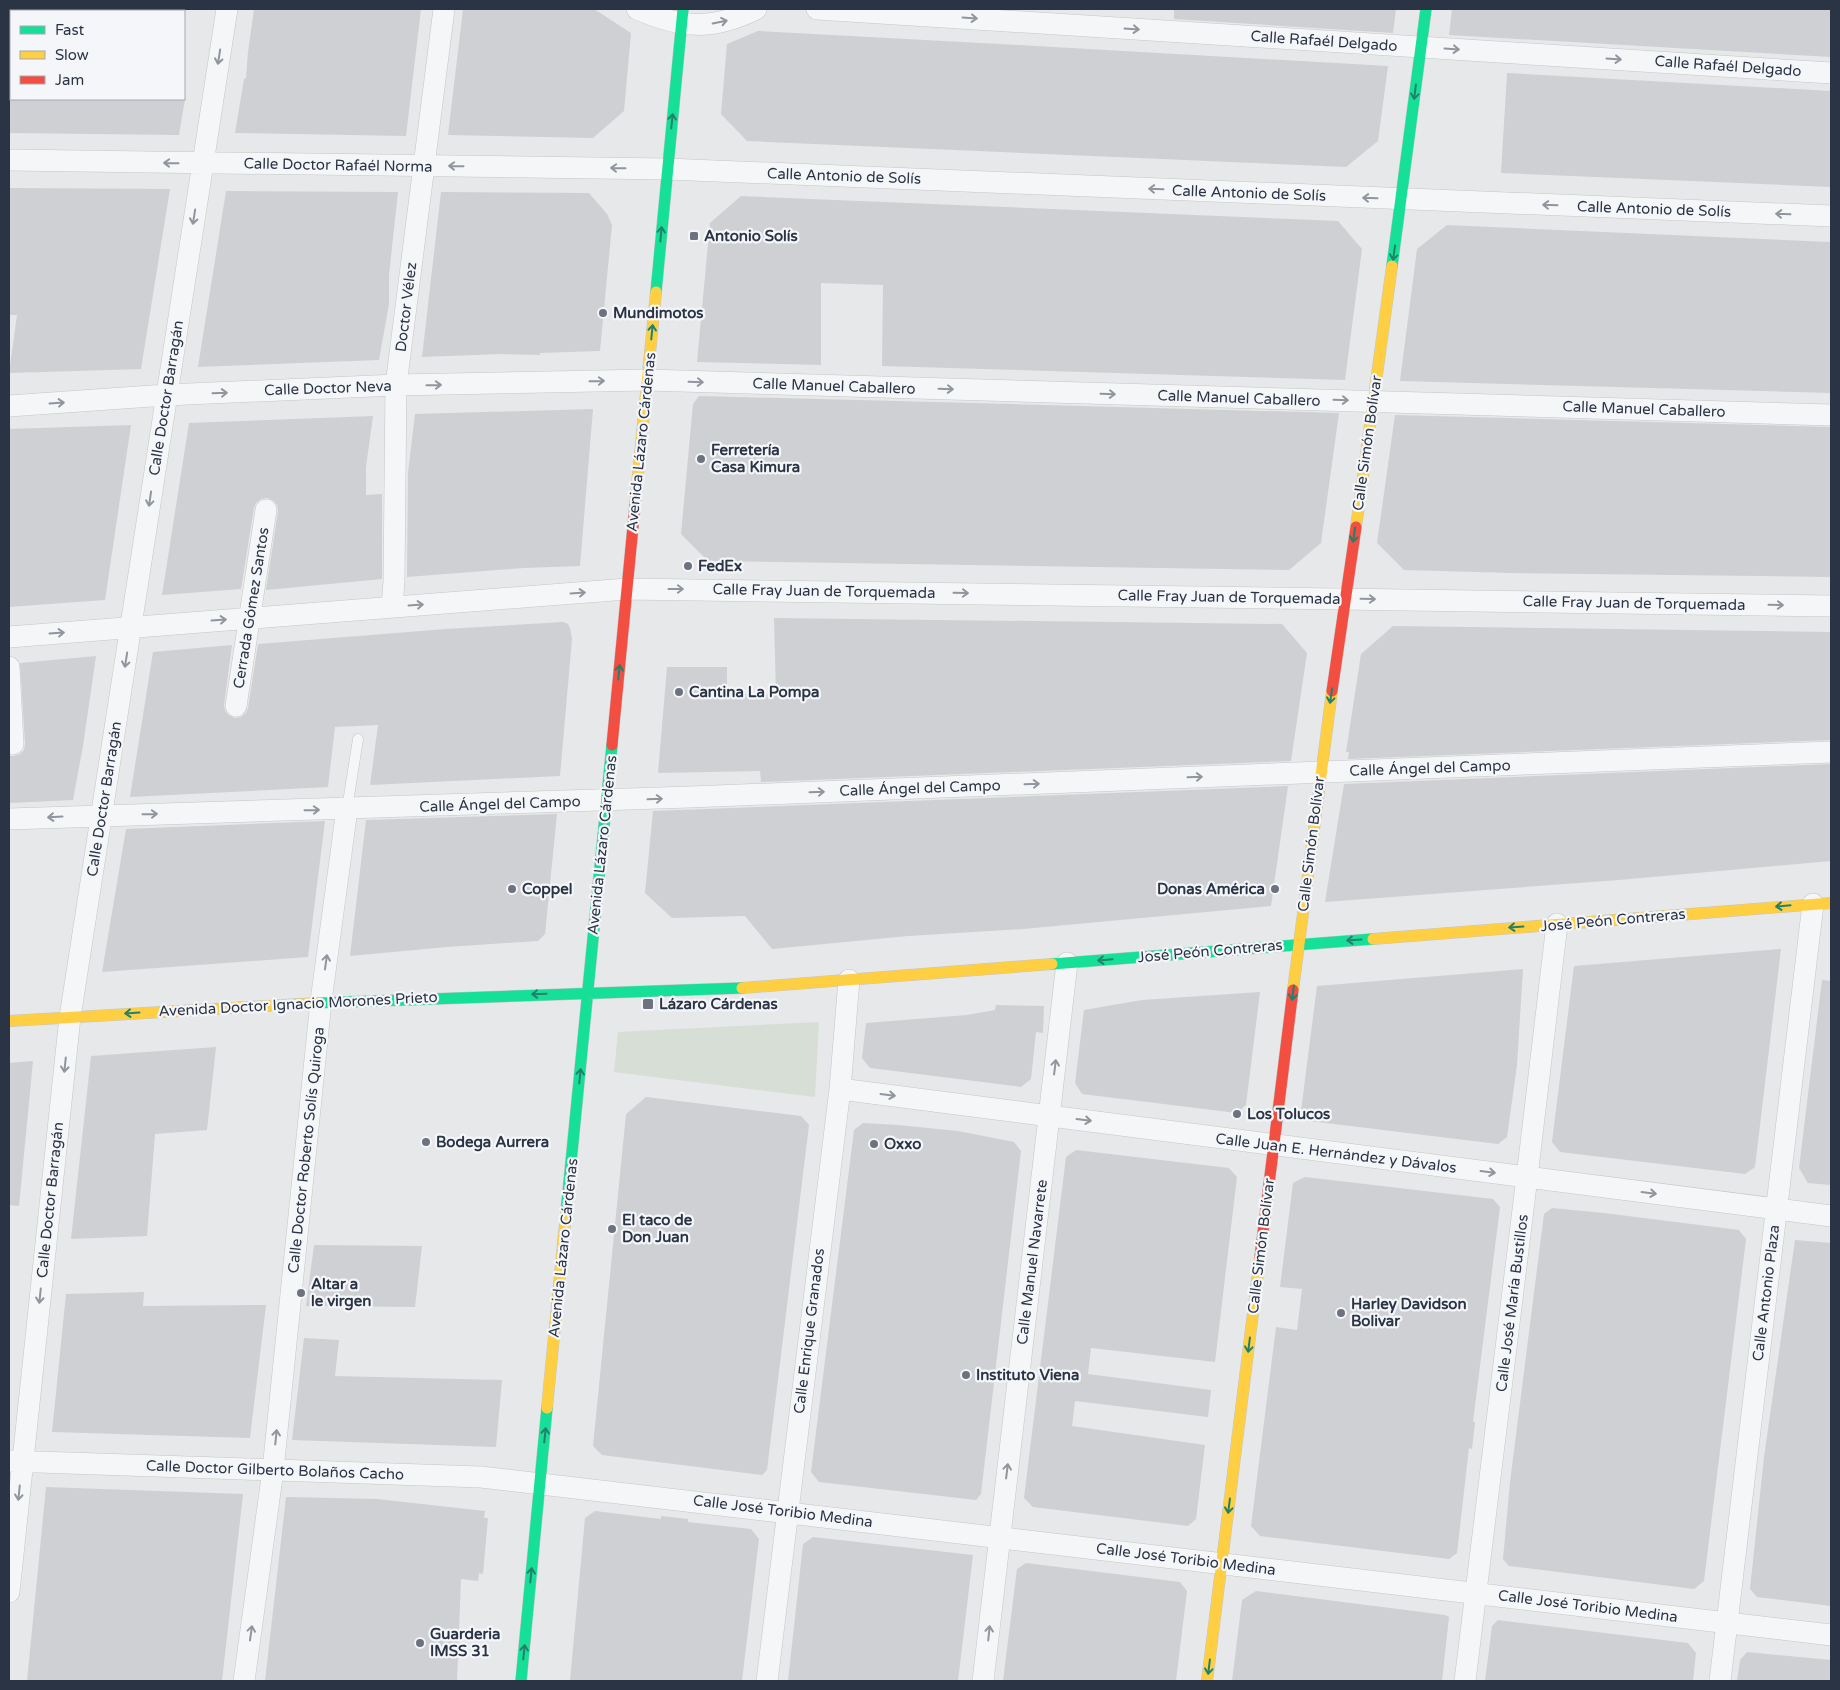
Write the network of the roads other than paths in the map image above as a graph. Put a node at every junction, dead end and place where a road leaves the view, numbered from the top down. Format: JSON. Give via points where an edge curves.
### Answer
{"nodes":[{"id":1,"x":227,"y":9,"type":"edge"},
{"id":2,"x":444,"y":9,"type":"edge"},
{"id":3,"x":637,"y":9,"type":"edge"},
{"id":4,"x":756,"y":9,"type":"edge"},
{"id":5,"x":817,"y":9,"type":"edge"},
{"id":6,"x":1426,"y":9,"type":"edge"},
{"id":7,"x":682,"y":16,"type":"edge"},
{"id":8,"x":1421,"y":47,"type":"junction"},
{"id":9,"x":1831,"y":73,"type":"edge"},
{"id":10,"x":9,"y":160,"type":"edge"},
{"id":11,"x":202,"y":163,"type":"junction"},
{"id":12,"x":424,"y":166,"type":"junction"},
{"id":13,"x":667,"y":169,"type":"junction"},
{"id":14,"x":1401,"y":199,"type":"junction"},
{"id":15,"x":1831,"y":216,"type":"edge"},
{"id":16,"x":647,"y":380,"type":"junction"},
{"id":17,"x":396,"y":385,"type":"junction"},
{"id":18,"x":166,"y":395,"type":"junction"},
{"id":19,"x":1374,"y":401,"type":"junction"},
{"id":20,"x":9,"y":406,"type":"edge"},
{"id":21,"x":1831,"y":415,"type":"edge"},
{"id":22,"x":266,"y":510,"type":"dead end"},
{"id":23,"x":627,"y":589,"type":"junction"},
{"id":24,"x":1344,"y":599,"type":"junction"},
{"id":25,"x":1831,"y":606,"type":"edge"},
{"id":26,"x":392,"y":607,"type":"junction"},
{"id":27,"x":249,"y":618,"type":"junction"},
{"id":28,"x":131,"y":627,"type":"junction"},
{"id":29,"x":9,"y":637,"type":"edge"},
{"id":30,"x":9,"y":667,"type":"edge"},
{"id":31,"x":236,"y":706,"type":"dead end"},
{"id":32,"x":358,"y":739,"type":"dead end"},
{"id":33,"x":13,"y":744,"type":"dead end"},
{"id":34,"x":1831,"y":752,"type":"edge"},
{"id":35,"x":1320,"y":772,"type":"junction"},
{"id":36,"x":606,"y":800,"type":"junction"},
{"id":37,"x":347,"y":809,"type":"junction"},
{"id":38,"x":101,"y":815,"type":"junction"},
{"id":39,"x":9,"y":819,"type":"edge"},
{"id":40,"x":1822,"y":903,"type":"edge"},
{"id":41,"x":1557,"y":924,"type":"junction"},
{"id":42,"x":1299,"y":944,"type":"junction"},
{"id":43,"x":1068,"y":963,"type":"junction"},
{"id":44,"x":848,"y":980,"type":"junction"},
{"id":45,"x":588,"y":992,"type":"junction"},
{"id":46,"x":321,"y":1001,"type":"junction"},
{"id":47,"x":70,"y":1017,"type":"junction"},
{"id":48,"x":9,"y":1021,"type":"edge"},
{"id":49,"x":840,"y":1089,"type":"junction"},
{"id":50,"x":1049,"y":1116,"type":"junction"},
{"id":51,"x":1274,"y":1145,"type":"junction"},
{"id":52,"x":1528,"y":1177,"type":"junction"},
{"id":53,"x":1776,"y":1209,"type":"junction"},
{"id":54,"x":1831,"y":1216,"type":"edge"},
{"id":55,"x":15,"y":1461,"type":"edge"},
{"id":56,"x":273,"y":1470,"type":"junction"},
{"id":57,"x":540,"y":1483,"type":"junction"},
{"id":58,"x":786,"y":1512,"type":"junction"},
{"id":59,"x":999,"y":1537,"type":"junction"},
{"id":60,"x":1222,"y":1563,"type":"junction"},
{"id":61,"x":9,"y":1592,"type":"edge"},
{"id":62,"x":1475,"y":1593,"type":"junction"},
{"id":63,"x":1727,"y":1623,"type":"junction"},
{"id":64,"x":1831,"y":1635,"type":"edge"},
{"id":65,"x":244,"y":1681,"type":"edge"},
{"id":66,"x":521,"y":1681,"type":"edge"},
{"id":67,"x":766,"y":1681,"type":"edge"},
{"id":68,"x":983,"y":1681,"type":"edge"},
{"id":69,"x":1207,"y":1681,"type":"edge"},
{"id":70,"x":1465,"y":1681,"type":"edge"},
{"id":71,"x":1720,"y":1681,"type":"edge"}],
"edges":[{"from":1,"to":11,"type":"street","name":"Calle Doctor Barragán","one_way":true},
{"from":2,"to":12,"type":"street","name":"Doctor Vélez"},
{"from":3,"to":7,"type":"street","via":[[661,20]]},
{"from":7,"to":4,"type":"street","one_way":true,"via":[[709,24],[737,18]]},
{"from":5,"to":8,"type":"street","name":"Calle Rafaél Delgado","one_way":true},
{"from":6,"to":8,"type":"main road","name":"Calle Simón Bolívar"},
{"from":13,"to":7,"type":"main road","name":"Avenida Lázaro Cárdenas","one_way":true},
{"from":8,"to":9,"type":"street","name":"Calle Rafaél Delgado","one_way":true},
{"from":8,"to":14,"type":"main road","name":"Calle Simón Bolívar","one_way":true},
{"from":11,"to":10,"type":"street","name":"Calle Doctor Rafaél Norma","one_way":true},
{"from":11,"to":12,"type":"street","name":"Calle Doctor Rafaél Norma"},
{"from":11,"to":18,"type":"street","name":"Calle Doctor Barragán","one_way":true},
{"from":13,"to":12,"type":"street","name":"Calle Doctor Rafaél Norma","one_way":true},
{"from":12,"to":17,"type":"street","name":"Doctor Vélez"},
{"from":14,"to":13,"type":"street","name":"Calle Antonio de Solís","one_way":true},
{"from":16,"to":13,"type":"main road","name":"Avenida Lázaro Cárdenas","one_way":true},
{"from":15,"to":14,"type":"street","name":"Calle Antonio de Solís","one_way":true},
{"from":14,"to":19,"type":"main road","name":"Calle Simón Bolívar","one_way":true},
{"from":17,"to":16,"type":"street","name":"Calle Doctor Neva","one_way":true},
{"from":16,"to":19,"type":"street","name":"Calle Manuel Caballero","one_way":true},
{"from":16,"to":23,"type":"main road","name":"Avenida Lázaro Cárdenas"},
{"from":18,"to":17,"type":"street","name":"Calle Doctor Neva","one_way":true},
{"from":17,"to":26,"type":"street","name":"Doctor Vélez"},
{"from":20,"to":18,"type":"street","name":"Calle Doctor Neva","one_way":true},
{"from":18,"to":28,"type":"street","name":"Calle Doctor Barragán","one_way":true},
{"from":19,"to":21,"type":"street","name":"Calle Manuel Caballero"},
{"from":19,"to":24,"type":"main road","name":"Calle Simón Bolívar","one_way":true},
{"from":22,"to":27,"type":"street","name":"Cerrada Gómez Santos"},
{"from":23,"to":24,"type":"street","name":"Calle Fray Juan de Torquemada","one_way":true},
{"from":26,"to":23,"type":"street","name":"Calle Fray Juan de Torquemada","one_way":true},
{"from":36,"to":23,"type":"main road","name":"Avenida Lázaro Cárdenas","one_way":true},
{"from":24,"to":25,"type":"street","name":"Calle Fray Juan de Torquemada","one_way":true},
{"from":24,"to":35,"type":"main road","name":"Calle Simón Bolívar","one_way":true},
{"from":26,"to":27,"type":"street","name":"Calle Fray Juan de Torquemada"},
{"from":28,"to":27,"type":"street","name":"Calle Fray Juan de Torquemada","one_way":true},
{"from":27,"to":31,"type":"street","name":"Cerrada Gómez Santos"},
{"from":29,"to":28,"type":"street","name":"Calle Fray Juan de Torquemada","one_way":true},
{"from":28,"to":38,"type":"street","name":"Calle Doctor Barragán","one_way":true},
{"from":30,"to":33,"type":"street"},
{"from":32,"to":37,"type":"lane","name":"Calle Doctor Roberto Solís Quiroga"},
{"from":34,"to":35,"type":"street","name":"Calle Ángel del Campo"},
{"from":36,"to":35,"type":"street","name":"Calle Ángel del Campo","one_way":true},
{"from":35,"to":42,"type":"main road","name":"Calle Simón Bolívar"},
{"from":36,"to":37,"type":"street","name":"Calle Ángel del Campo"},
{"from":36,"to":45,"type":"main road","name":"Avenida Lázaro Cárdenas"},
{"from":38,"to":37,"type":"street","name":"Calle Ángel del Campo","one_way":true},
{"from":46,"to":37,"type":"street","name":"Calle Doctor Roberto Solís Quiroga","one_way":true},
{"from":38,"to":39,"type":"street","name":"Calle Ángel del Campo","one_way":true},
{"from":38,"to":47,"type":"street","name":"Calle Doctor Barragán"},
{"from":40,"to":41,"type":"main road","name":"José Peón Contreras","one_way":true},
{"from":40,"to":53,"type":"street","name":"Calle Antonio Plaza"},
{"from":41,"to":42,"type":"main road","name":"José Peón Contreras","one_way":true},
{"from":41,"to":52,"type":"street","name":"Calle José María Bustillos"},
{"from":42,"to":43,"type":"main road","name":"José Peón Contreras","one_way":true},
{"from":42,"to":51,"type":"main road","name":"Calle Simón Bolívar","one_way":true},
{"from":43,"to":44,"type":"main road","name":"José Peón Contreras"},
{"from":50,"to":43,"type":"street","name":"Calle Manuel Navarrete","one_way":true},
{"from":44,"to":45,"type":"main road","name":"José Peón Contreras","via":[[718,990]]},
{"from":44,"to":49,"type":"street","name":"Calle Enrique Granados"},
{"from":45,"to":46,"type":"main road","name":"Avenida Doctor Ignacio Morones Prieto","one_way":true},
{"from":57,"to":45,"type":"main road","name":"Avenida Lázaro Cárdenas","one_way":true},
{"from":46,"to":47,"type":"main road","name":"Avenida Doctor Ignacio Morones Prieto","one_way":true},
{"from":56,"to":46,"type":"street","name":"Calle Doctor Roberto Solís Quiroga","one_way":true},
{"from":47,"to":48,"type":"main road","name":"Avenida Doctor Ignacio Morones Prieto"},
{"from":47,"to":55,"type":"street","name":"Calle Doctor Barragán","one_way":true},
{"from":49,"to":50,"type":"street","name":"Calle Juan E. Hernández y Dávalos","one_way":true},
{"from":49,"to":58,"type":"street","name":"Calle Enrique Granados"},
{"from":50,"to":51,"type":"street","name":"Calle Juan E. Hernández y Dávalos","one_way":true},
{"from":59,"to":50,"type":"street","name":"Calle Manuel Navarrete","one_way":true},
{"from":51,"to":52,"type":"street","name":"Calle Juan E. Hernández y Dávalos","one_way":true},
{"from":51,"to":60,"type":"main road","name":"Calle Simón Bolívar","one_way":true},
{"from":52,"to":53,"type":"street","name":"Calle Juan E. Hernández y Dávalos","one_way":true},
{"from":52,"to":62,"type":"street","name":"Calle José María Bustillos"},
{"from":53,"to":54,"type":"street","name":"Calle Juan E. Hernández y Dávalos"},
{"from":53,"to":63,"type":"street","name":"Calle Antonio Plaza"},
{"from":55,"to":56,"type":"street","name":"Calle Doctor Gilberto Bolaños Cacho"},
{"from":55,"to":61,"type":"street","name":"Calle Doctor Barragán","one_way":true},
{"from":56,"to":57,"type":"street","name":"Calle Doctor Gilberto Bolaños Cacho","via":[[481,1477]]},
{"from":65,"to":56,"type":"street","name":"Calle Doctor Roberto Solís Quiroga","one_way":true},
{"from":57,"to":58,"type":"street","name":"Calle José Toribio Medina"},
{"from":66,"to":57,"type":"main road","name":"Avenida Lázaro Cárdenas","one_way":true},
{"from":58,"to":59,"type":"street","name":"Calle José Toribio Medina"},
{"from":58,"to":67,"type":"street","name":"Calle Enrique Granados"},
{"from":59,"to":60,"type":"street","name":"Calle José Toribio Medina"},
{"from":68,"to":59,"type":"street","name":"Calle Manuel Navarrete","one_way":true},
{"from":60,"to":62,"type":"street","name":"Calle José Toribio Medina"},
{"from":60,"to":69,"type":"main road","name":"Calle Simón Bolívar","one_way":true},
{"from":62,"to":63,"type":"street","name":"Calle José Toribio Medina"},
{"from":62,"to":70,"type":"street","name":"Calle José María Bustillos"},
{"from":63,"to":64,"type":"street","name":"Calle José Toribio Medina"},
{"from":63,"to":71,"type":"street","name":"Calle Antonio Plaza"}]}
